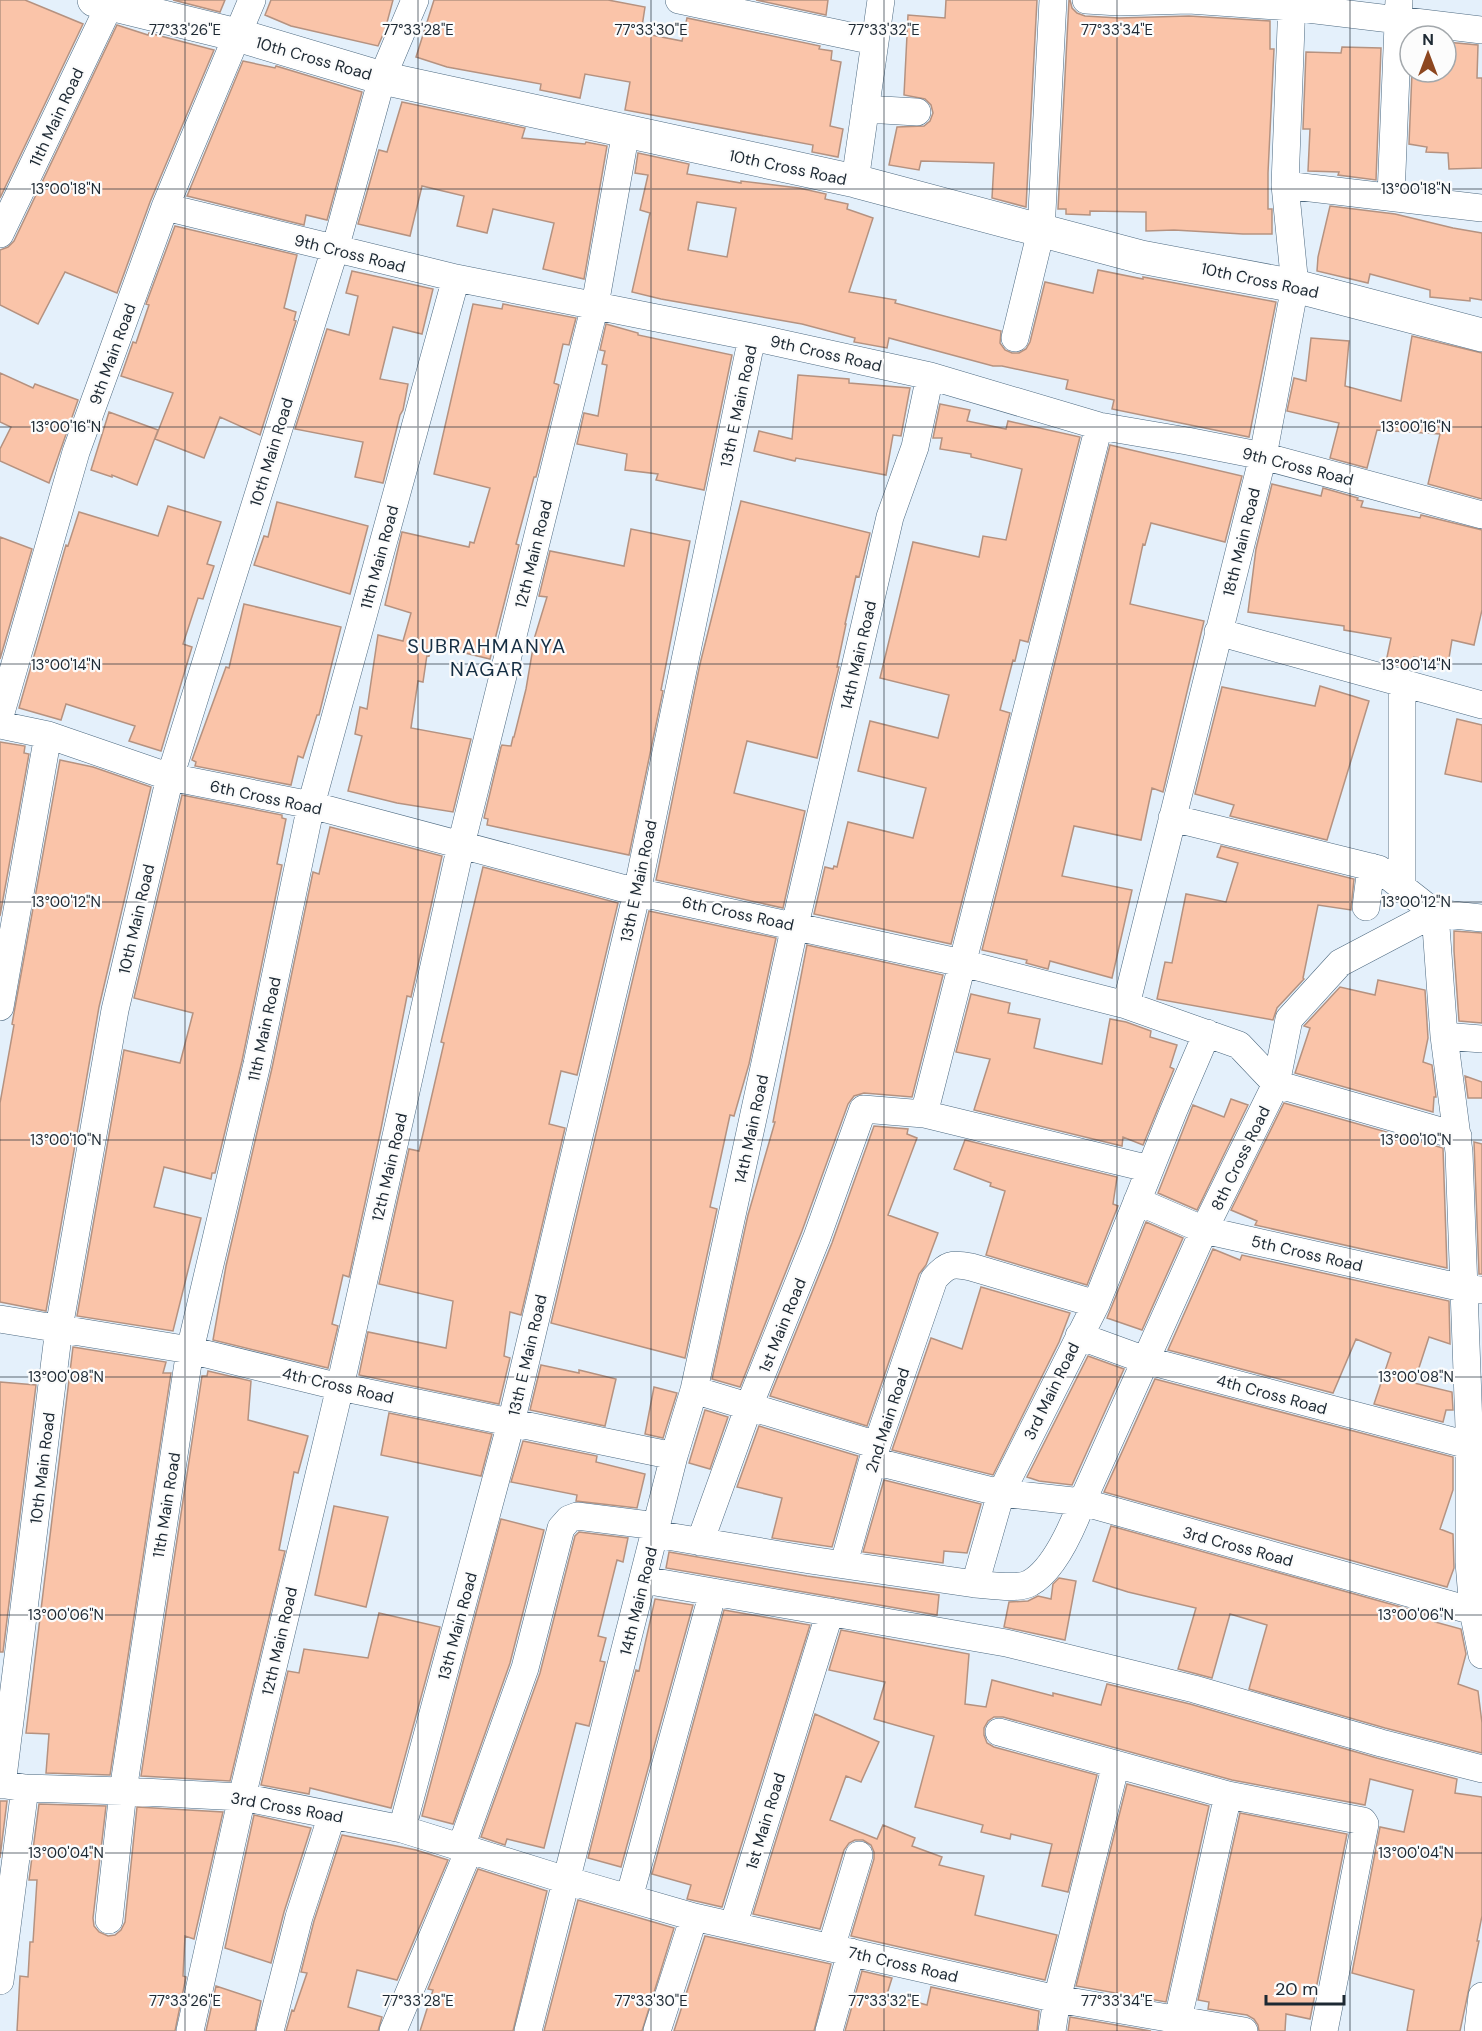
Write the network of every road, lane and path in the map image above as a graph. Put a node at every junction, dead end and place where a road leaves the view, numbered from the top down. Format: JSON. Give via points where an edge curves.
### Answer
{"nodes":[{"id":1,"x":252,"y":0,"type":"edge"},
{"id":2,"x":415,"y":0,"type":"edge"},
{"id":3,"x":679,"y":0,"type":"edge"},
{"id":4,"x":881,"y":0,"type":"edge"},
{"id":5,"x":1053,"y":0,"type":"edge"},
{"id":6,"x":1086,"y":0,"type":"edge"},
{"id":7,"x":1189,"y":0,"type":"edge"},
{"id":8,"x":105,"y":1,"type":"edge"},
{"id":9,"x":1119,"y":1,"type":"edge"},
{"id":10,"x":1292,"y":4,"type":"edge"},
{"id":11,"x":1398,"y":10,"type":"edge"},
{"id":12,"x":1482,"y":30,"type":"edge"},
{"id":13,"x":237,"y":36,"type":"junction"},
{"id":14,"x":874,"y":42,"type":"junction"},
{"id":15,"x":382,"y":78,"type":"junction"},
{"id":16,"x":865,"y":109,"type":"junction"},
{"id":17,"x":917,"y":112,"type":"dead end"},
{"id":18,"x":626,"y":131,"type":"junction"},
{"id":19,"x":855,"y":181,"type":"junction"},
{"id":20,"x":1285,"y":185,"type":"junction"},
{"id":21,"x":1391,"y":196,"type":"junction"},
{"id":22,"x":165,"y":207,"type":"junction"},
{"id":23,"x":1482,"y":208,"type":"edge"},
{"id":24,"x":1041,"y":231,"type":"junction"},
{"id":25,"x":0,"y":234,"type":"edge"},
{"id":26,"x":335,"y":249,"type":"junction"},
{"id":27,"x":456,"y":278,"type":"junction"},
{"id":28,"x":1295,"y":286,"type":"junction"},
{"id":29,"x":595,"y":305,"type":"junction"},
{"id":30,"x":1482,"y":335,"type":"edge"},
{"id":31,"x":752,"y":337,"type":"junction"},
{"id":32,"x":1015,"y":338,"type":"dead end"},
{"id":33,"x":930,"y":376,"type":"junction"},
{"id":34,"x":1099,"y":426,"type":"junction"},
{"id":35,"x":1263,"y":456,"type":"junction"},
{"id":36,"x":1482,"y":515,"type":"edge"},
{"id":37,"x":1218,"y":632,"type":"junction"},
{"id":38,"x":1402,"y":683,"type":"junction"},
{"id":39,"x":1482,"y":705,"type":"edge"},
{"id":40,"x":0,"y":716,"type":"edge"},
{"id":41,"x":0,"y":725,"type":"edge"},
{"id":42,"x":48,"y":735,"type":"junction"},
{"id":43,"x":170,"y":777,"type":"junction"},
{"id":44,"x":311,"y":805,"type":"junction"},
{"id":45,"x":1172,"y":818,"type":"junction"},
{"id":46,"x":461,"y":845,"type":"junction"},
{"id":47,"x":1371,"y":867,"type":"junction"},
{"id":48,"x":1402,"y":887,"type":"junction"},
{"id":49,"x":636,"y":892,"type":"junction"},
{"id":50,"x":1366,"y":907,"type":"dead end"},
{"id":51,"x":1435,"y":913,"type":"junction"},
{"id":52,"x":1482,"y":918,"type":"edge"},
{"id":53,"x":795,"y":925,"type":"junction"},
{"id":54,"x":962,"y":963,"type":"junction"},
{"id":55,"x":1126,"y":1005,"type":"junction"},
{"id":56,"x":0,"y":1007,"type":"edge"},
{"id":57,"x":1207,"y":1033,"type":"junction"},
{"id":58,"x":1444,"y":1036,"type":"junction"},
{"id":59,"x":1482,"y":1039,"type":"edge"},
{"id":60,"x":1276,"y":1084,"type":"junction"},
{"id":61,"x":924,"y":1114,"type":"junction"},
{"id":62,"x":1467,"y":1148,"type":"edge"},
{"id":63,"x":1150,"y":1169,"type":"junction"},
{"id":64,"x":1137,"y":1201,"type":"junction"},
{"id":65,"x":1204,"y":1230,"type":"junction"},
{"id":66,"x":1473,"y":1289,"type":"edge"},
{"id":67,"x":1096,"y":1304,"type":"junction"},
{"id":68,"x":0,"y":1319,"type":"edge"},
{"id":69,"x":59,"y":1328,"type":"junction"},
{"id":70,"x":1079,"y":1336,"type":"junction"},
{"id":71,"x":190,"y":1350,"type":"junction"},
{"id":72,"x":1145,"y":1360,"type":"junction"},
{"id":73,"x":340,"y":1387,"type":"junction"},
{"id":74,"x":694,"y":1390,"type":"junction"},
{"id":75,"x":749,"y":1406,"type":"junction"},
{"id":76,"x":511,"y":1423,"type":"junction"},
{"id":77,"x":1473,"y":1433,"type":"edge"},
{"id":78,"x":875,"y":1453,"type":"junction"},
{"id":79,"x":674,"y":1456,"type":"junction"},
{"id":80,"x":1001,"y":1493,"type":"junction"},
{"id":81,"x":1082,"y":1502,"type":"junction"},
{"id":82,"x":656,"y":1530,"type":"junction"},
{"id":83,"x":700,"y":1542,"type":"junction"},
{"id":84,"x":844,"y":1563,"type":"junction"},
{"id":85,"x":1476,"y":1563,"type":"edge"},
{"id":86,"x":644,"y":1580,"type":"junction"},
{"id":87,"x":975,"y":1584,"type":"junction"},
{"id":88,"x":713,"y":1592,"type":"junction"},
{"id":89,"x":1473,"y":1611,"type":"junction"},
{"id":90,"x":830,"y":1612,"type":"junction"},
{"id":91,"x":1482,"y":1655,"type":"edge"},
{"id":92,"x":999,"y":1732,"type":"dead end"},
{"id":93,"x":1116,"y":1764,"type":"junction"},
{"id":94,"x":1482,"y":1769,"type":"edge"},
{"id":95,"x":9,"y":1786,"type":"edge"},
{"id":96,"x":123,"y":1791,"type":"junction"},
{"id":97,"x":1228,"y":1795,"type":"junction"},
{"id":98,"x":242,"y":1797,"type":"junction"},
{"id":99,"x":332,"y":1815,"type":"junction"},
{"id":100,"x":402,"y":1829,"type":"junction"},
{"id":101,"x":465,"y":1848,"type":"junction"},
{"id":102,"x":859,"y":1855,"type":"dead end"},
{"id":103,"x":566,"y":1880,"type":"junction"},
{"id":104,"x":629,"y":1898,"type":"junction"},
{"id":105,"x":694,"y":1917,"type":"junction"},
{"id":106,"x":109,"y":1920,"type":"dead end"},
{"id":107,"x":733,"y":1926,"type":"junction"},
{"id":108,"x":841,"y":1950,"type":"junction"},
{"id":109,"x":0,"y":1981,"type":"edge"},
{"id":110,"x":1482,"y":1996,"type":"edge"},
{"id":111,"x":1057,"y":1999,"type":"junction"},
{"id":112,"x":1178,"y":2019,"type":"junction"},
{"id":113,"x":190,"y":2031,"type":"edge"},
{"id":114,"x":270,"y":2031,"type":"edge"},
{"id":115,"x":393,"y":2031,"type":"edge"},
{"id":116,"x":528,"y":2031,"type":"edge"},
{"id":117,"x":657,"y":2031,"type":"edge"},
{"id":118,"x":829,"y":2031,"type":"edge"},
{"id":119,"x":1052,"y":2031,"type":"edge"},
{"id":120,"x":1244,"y":2031,"type":"edge"},
{"id":121,"x":1324,"y":2031,"type":"edge"},
{"id":122,"x":1478,"y":2031,"type":"edge"}],
"edges":[{"from":1,"to":13,"type":"street"},
{"from":2,"to":15,"type":"street"},
{"from":3,"to":14,"type":"street"},
{"from":4,"to":14,"type":"street"},
{"from":5,"to":24,"type":"street"},
{"from":6,"to":9,"type":"street"},
{"from":7,"to":9,"type":"street"},
{"from":7,"to":10,"type":"street"},
{"from":8,"to":13,"type":"street","name":"10th Cross Road"},
{"from":8,"to":25,"type":"street","name":"11th Main Road"},
{"from":10,"to":11,"type":"street"},
{"from":10,"to":20,"type":"street","name":"18th Main Road"},
{"from":11,"to":12,"type":"street"},
{"from":11,"to":21,"type":"street"},
{"from":13,"to":15,"type":"street","name":"10th Cross Road"},
{"from":13,"to":22,"type":"street","name":"9th Main Road"},
{"from":14,"to":16,"type":"street"},
{"from":15,"to":18,"type":"street","name":"10th Cross Road"},
{"from":15,"to":26,"type":"street","name":"10th Main Road"},
{"from":16,"to":17,"type":"street"},
{"from":16,"to":19,"type":"street"},
{"from":18,"to":19,"type":"street","name":"10th Cross Road"},
{"from":18,"to":29,"type":"street","name":"12th Main Road"},
{"from":19,"to":24,"type":"street","name":"10th Cross Road"},
{"from":20,"to":21,"type":"street"},
{"from":20,"to":28,"type":"street","name":"18th Main Road"},
{"from":21,"to":23,"type":"street"},
{"from":22,"to":26,"type":"street","name":"9th Cross Road"},
{"from":22,"to":40,"type":"street","name":"9th Main Road","via":[[76,452]]},
{"from":24,"to":28,"type":"street","name":"10th Cross Road","via":[[1141,257]]},
{"from":24,"to":32,"type":"street"},
{"from":26,"to":27,"type":"street","name":"9th Cross Road"},
{"from":26,"to":43,"type":"street","name":"10th Main Road"},
{"from":27,"to":29,"type":"street","name":"9th Cross Road"},
{"from":27,"to":44,"type":"street","name":"11th Main Road"},
{"from":28,"to":30,"type":"street","name":"10th Cross Road"},
{"from":28,"to":35,"type":"street","name":"18th Main Road"},
{"from":29,"to":31,"type":"street","name":"9th Cross Road"},
{"from":29,"to":46,"type":"street","name":"12th Main Road"},
{"from":31,"to":33,"type":"street","name":"9th Cross Road"},
{"from":31,"to":49,"type":"street","name":"13th E Main Road"},
{"from":33,"to":34,"type":"street","name":"9th Cross Road"},
{"from":33,"to":53,"type":"street","name":"14th Main Road","via":[[915,447],[890,517]]},
{"from":34,"to":35,"type":"street","name":"9th Cross Road"},
{"from":34,"to":54,"type":"street"},
{"from":35,"to":36,"type":"street","name":"9th Cross Road"},
{"from":35,"to":37,"type":"street","name":"18th Main Road"},
{"from":37,"to":38,"type":"street"},
{"from":37,"to":45,"type":"street","name":"18th Main Road"},
{"from":38,"to":39,"type":"street"},
{"from":38,"to":48,"type":"street"},
{"from":41,"to":42,"type":"street","name":"6th Cross Road"},
{"from":42,"to":43,"type":"street","name":"6th Cross Road"},
{"from":42,"to":56,"type":"street"},
{"from":43,"to":44,"type":"street","name":"6th Cross Road"},
{"from":43,"to":69,"type":"street","name":"10th Main Road","via":[[115,1010]]},
{"from":44,"to":46,"type":"street","name":"6th Cross Road"},
{"from":44,"to":71,"type":"street","name":"11th Main Road","via":[[257,1064]]},
{"from":45,"to":47,"type":"street"},
{"from":45,"to":55,"type":"street","name":"18th Main Road"},
{"from":46,"to":49,"type":"street","name":"6th Cross Road"},
{"from":46,"to":73,"type":"street","name":"12th Main Road"},
{"from":47,"to":48,"type":"street"},
{"from":47,"to":50,"type":"street"},
{"from":48,"to":51,"type":"street"},
{"from":49,"to":53,"type":"street","name":"6th Cross Road"},
{"from":49,"to":76,"type":"street","name":"13th E Main Road"},
{"from":51,"to":52,"type":"street"},
{"from":51,"to":58,"type":"street"},
{"from":51,"to":60,"type":"street","name":"8th Cross Road","via":[[1340,963],[1289,1019]]},
{"from":53,"to":54,"type":"street","name":"6th Cross Road"},
{"from":53,"to":74,"type":"street","name":"14th Main Road"},
{"from":54,"to":55,"type":"street","name":"6th Cross Road"},
{"from":54,"to":61,"type":"street"},
{"from":55,"to":57,"type":"street","name":"6th Cross Road"},
{"from":57,"to":60,"type":"street","name":"6th Cross Road","via":[[1239,1045]]},
{"from":57,"to":63,"type":"street","name":"3rd Main Road"},
{"from":58,"to":59,"type":"street"},
{"from":58,"to":62,"type":"street"},
{"from":60,"to":62,"type":"street"},
{"from":60,"to":65,"type":"street","name":"8th Cross Road"},
{"from":61,"to":63,"type":"street"},
{"from":61,"to":75,"type":"street","name":"1st Main Road","via":[[863,1109]]},
{"from":62,"to":66,"type":"street"},
{"from":63,"to":64,"type":"street","name":"3rd Main Road"},
{"from":64,"to":65,"type":"street","name":"5th Cross Road"},
{"from":64,"to":67,"type":"street","name":"3rd Main Road"},
{"from":65,"to":66,"type":"street","name":"5th Cross Road"},
{"from":65,"to":72,"type":"street","name":"8th Cross Road"},
{"from":66,"to":77,"type":"street"},
{"from":67,"to":70,"type":"street","name":"3rd Main Road"},
{"from":67,"to":78,"type":"street","name":"2nd Main Road","via":[[956,1264],[944,1268],[934,1279]]},
{"from":68,"to":69,"type":"street","name":"4th Cross Road"},
{"from":69,"to":71,"type":"street","name":"4th Cross Road"},
{"from":69,"to":95,"type":"street","name":"10th Main Road"},
{"from":70,"to":72,"type":"street","name":"4th Cross Road"},
{"from":70,"to":80,"type":"street","name":"3rd Main Road"},
{"from":71,"to":73,"type":"street","name":"4th Cross Road"},
{"from":71,"to":96,"type":"street","name":"11th Main Road"},
{"from":72,"to":77,"type":"street","name":"4th Cross Road"},
{"from":72,"to":81,"type":"street","name":"8th Cross Road"},
{"from":73,"to":76,"type":"street","name":"4th Cross Road"},
{"from":73,"to":98,"type":"street","name":"12th Main Road"},
{"from":74,"to":75,"type":"street","name":"3rd Cross Road"},
{"from":74,"to":79,"type":"street","name":"14th Main Road"},
{"from":75,"to":78,"type":"street","name":"3rd Cross Road"},
{"from":75,"to":83,"type":"street","name":"1st Main Road"},
{"from":76,"to":79,"type":"street","name":"4th Cross Road"},
{"from":76,"to":100,"type":"street","name":"13th Main Road"},
{"from":77,"to":85,"type":"street"},
{"from":78,"to":80,"type":"street","name":"3rd Cross Road"},
{"from":78,"to":84,"type":"street","name":"2nd Main Road"},
{"from":79,"to":82,"type":"street","name":"14th Main Road"},
{"from":80,"to":81,"type":"street","name":"3rd Cross Road"},
{"from":80,"to":87,"type":"street","name":"3rd Main Road"},
{"from":81,"to":87,"type":"street","name":"8th Cross Road","via":[[1070,1534],[1042,1574],[1029,1584]]},
{"from":81,"to":89,"type":"street","name":"3rd Cross Road"},
{"from":82,"to":83,"type":"street"},
{"from":82,"to":86,"type":"street","name":"14th Main Road"},
{"from":82,"to":101,"type":"street","via":[[577,1516],[561,1528],[525,1668]]},
{"from":83,"to":84,"type":"street"},
{"from":84,"to":87,"type":"street"},
{"from":85,"to":89,"type":"street"},
{"from":86,"to":88,"type":"street"},
{"from":86,"to":103,"type":"street","name":"14th Main Road"},
{"from":88,"to":90,"type":"street"},
{"from":88,"to":104,"type":"street"},
{"from":89,"to":91,"type":"street"},
{"from":90,"to":94,"type":"street","via":[[1006,1643],[1194,1689]]},
{"from":90,"to":107,"type":"street","name":"1st Main Road"},
{"from":92,"to":93,"type":"street"},
{"from":93,"to":97,"type":"street"},
{"from":93,"to":111,"type":"street"},
{"from":95,"to":96,"type":"street","name":"3rd Cross Road"},
{"from":95,"to":109,"type":"street","name":"10th Main Road"},
{"from":96,"to":98,"type":"street","name":"3rd Cross Road"},
{"from":96,"to":106,"type":"street","name":"11th Main Road"},
{"from":97,"to":112,"type":"street"},
{"from":97,"to":121,"type":"street","via":[[1365,1824]]},
{"from":98,"to":99,"type":"street","name":"3rd Cross Road"},
{"from":98,"to":113,"type":"street","name":"12th Main Road"},
{"from":99,"to":100,"type":"street","name":"3rd Cross Road"},
{"from":99,"to":114,"type":"street","via":[[299,1917]]},
{"from":100,"to":101,"type":"street","name":"3rd Cross Road"},
{"from":101,"to":103,"type":"street","name":"3rd Cross Road"},
{"from":101,"to":115,"type":"street"},
{"from":102,"to":108,"type":"street"},
{"from":103,"to":104,"type":"street","name":"7th Cross Road"},
{"from":103,"to":116,"type":"street"},
{"from":104,"to":105,"type":"street","name":"7th Cross Road"},
{"from":105,"to":107,"type":"street","name":"7th Cross Road"},
{"from":105,"to":117,"type":"street"},
{"from":107,"to":108,"type":"street","name":"7th Cross Road"},
{"from":108,"to":111,"type":"street","name":"7th Cross Road"},
{"from":108,"to":118,"type":"street"},
{"from":110,"to":122,"type":"street"},
{"from":111,"to":112,"type":"street","name":"7th Cross Road"},
{"from":111,"to":119,"type":"street"},
{"from":112,"to":120,"type":"street","name":"7th Cross Road"}]}
